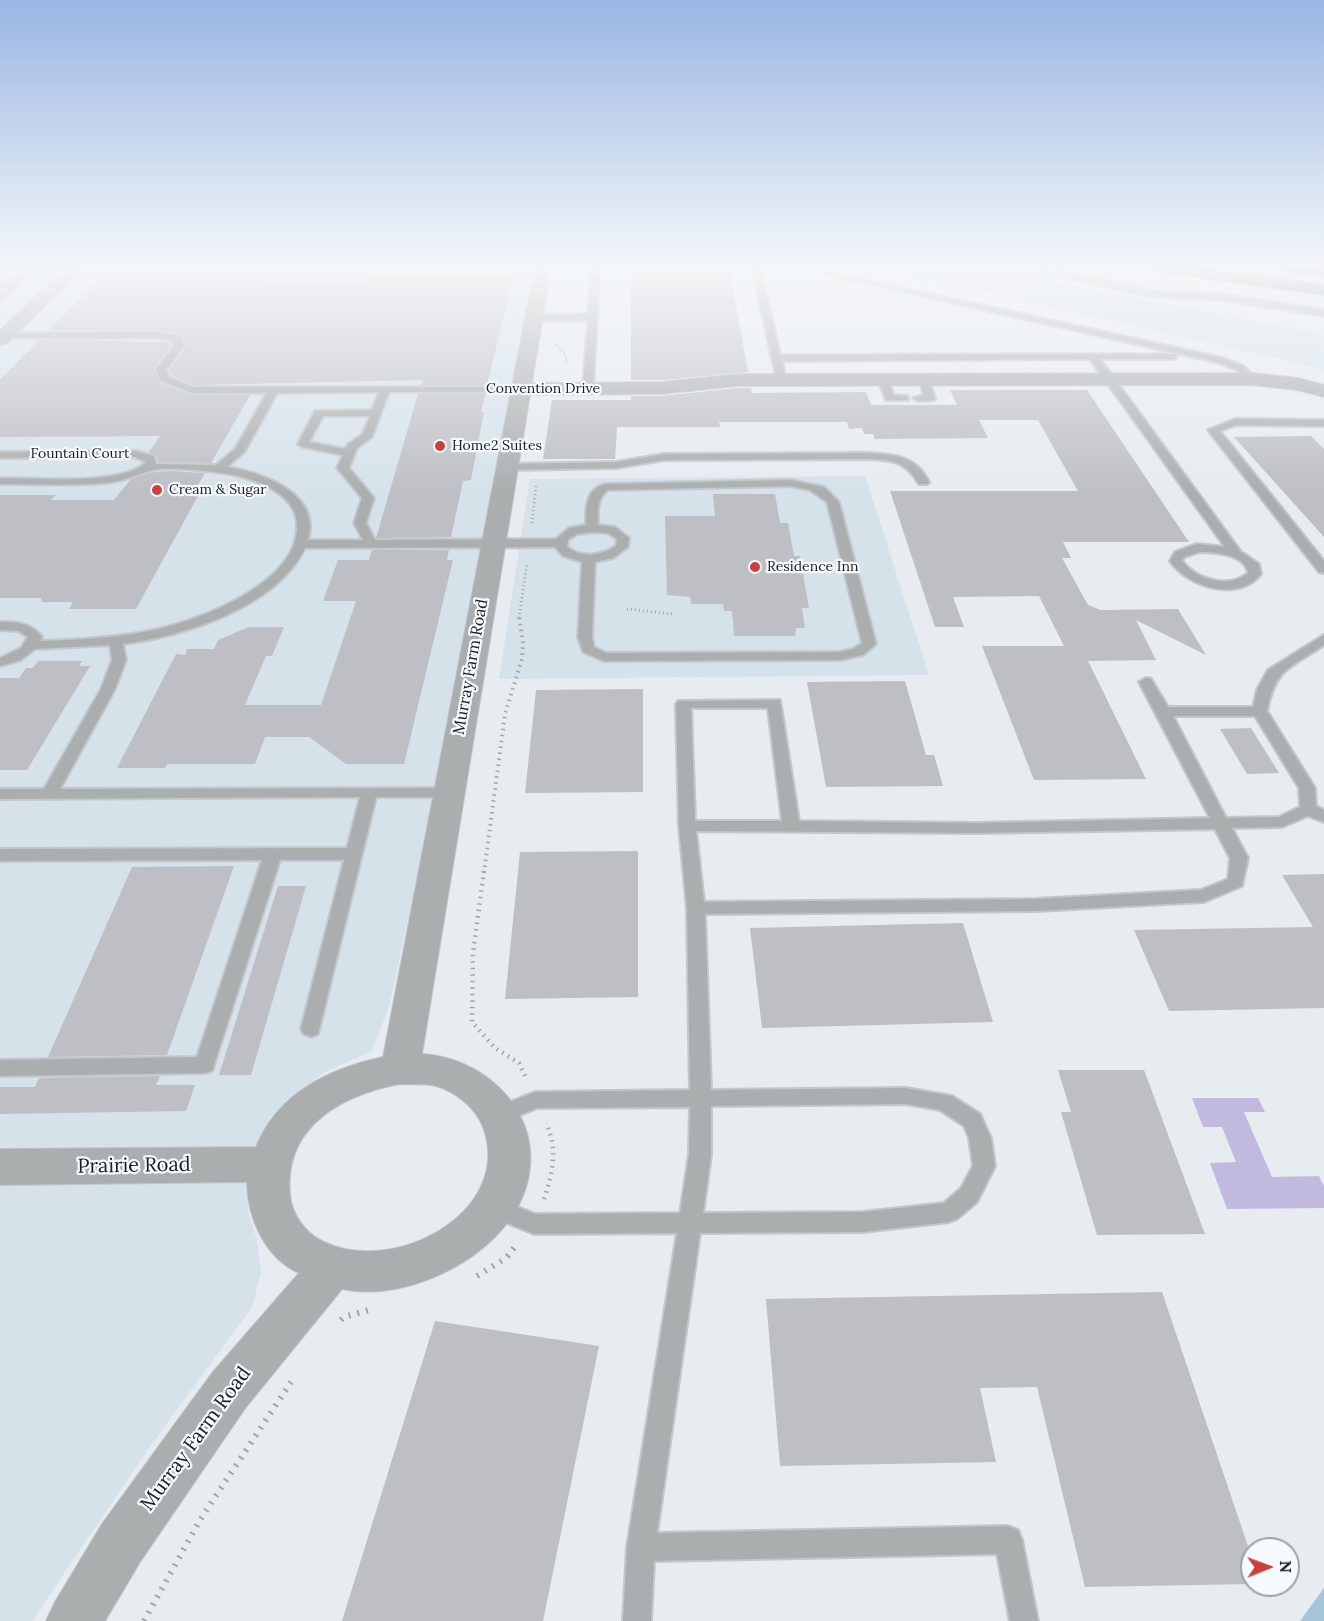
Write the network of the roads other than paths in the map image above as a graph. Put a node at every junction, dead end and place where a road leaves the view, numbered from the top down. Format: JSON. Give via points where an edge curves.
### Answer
{"nodes":[{"id":1,"x":179,"y":342,"type":"edge"},
{"id":2,"x":530,"y":342,"type":"edge"},
{"id":3,"x":591,"y":342,"type":"edge"},
{"id":4,"x":772,"y":342,"type":"edge"},
{"id":5,"x":1136,"y":342,"type":"edge"},
{"id":6,"x":1201,"y":356,"type":"junction"},
{"id":7,"x":1093,"y":357,"type":"junction"},
{"id":8,"x":776,"y":358,"type":"junction"},
{"id":9,"x":1252,"y":379,"type":"junction"},
{"id":10,"x":883,"y":380,"type":"junction"},
{"id":11,"x":1110,"y":380,"type":"junction"},
{"id":12,"x":781,"y":381,"type":"junction"},
{"id":13,"x":588,"y":388,"type":"junction"},
{"id":14,"x":385,"y":389,"type":"junction"},
{"id":15,"x":521,"y":389,"type":"junction"},
{"id":16,"x":274,"y":390,"type":"junction"},
{"id":17,"x":1324,"y":391,"type":"edge"},
{"id":18,"x":904,"y":398,"type":"dead end"},
{"id":19,"x":376,"y":413,"type":"junction"},
{"id":20,"x":1324,"y":423,"type":"edge"},
{"id":21,"x":350,"y":453,"type":"junction"},
{"id":22,"x":0,"y":455,"type":"edge"},
{"id":23,"x":151,"y":466,"type":"junction"},
{"id":24,"x":596,"y":466,"type":"junction"},
{"id":25,"x":507,"y":467,"type":"junction"},
{"id":26,"x":219,"y":468,"type":"junction"},
{"id":27,"x":0,"y":481,"type":"edge"},
{"id":28,"x":923,"y":482,"type":"dead end"},
{"id":29,"x":596,"y":491,"type":"junction"},
{"id":30,"x":592,"y":528,"type":"junction"},
{"id":31,"x":494,"y":543,"type":"junction"},
{"id":32,"x":560,"y":543,"type":"junction"},
{"id":33,"x":302,"y":544,"type":"junction"},
{"id":34,"x":371,"y":544,"type":"junction"},
{"id":35,"x":1237,"y":555,"type":"junction"},
{"id":36,"x":590,"y":558,"type":"junction"},
{"id":37,"x":1324,"y":569,"type":"edge"},
{"id":38,"x":0,"y":626,"type":"edge"},
{"id":39,"x":1324,"y":639,"type":"edge"},
{"id":40,"x":116,"y":642,"type":"junction"},
{"id":41,"x":32,"y":645,"type":"junction"},
{"id":42,"x":0,"y":663,"type":"edge"},
{"id":43,"x":1146,"y":682,"type":"dead end"},
{"id":44,"x":1260,"y":711,"type":"junction"},
{"id":45,"x":1163,"y":712,"type":"junction"},
{"id":46,"x":449,"y":792,"type":"junction"},
{"id":47,"x":369,"y":793,"type":"junction"},
{"id":48,"x":0,"y":794,"type":"edge"},
{"id":49,"x":50,"y":794,"type":"junction"},
{"id":50,"x":1308,"y":809,"type":"junction"},
{"id":51,"x":1324,"y":817,"type":"edge"},
{"id":52,"x":1218,"y":822,"type":"junction"},
{"id":53,"x":687,"y":826,"type":"junction"},
{"id":54,"x":791,"y":827,"type":"junction"},
{"id":55,"x":273,"y":854,"type":"junction"},
{"id":56,"x":354,"y":854,"type":"junction"},
{"id":57,"x":0,"y":855,"type":"edge"},
{"id":58,"x":696,"y":908,"type":"junction"},
{"id":59,"x":311,"y":1029,"type":"dead end"},
{"id":60,"x":0,"y":1068,"type":"edge"},
{"id":61,"x":400,"y":1069,"type":"junction"},
{"id":62,"x":700,"y":1097,"type":"junction"},
{"id":63,"x":499,"y":1115,"type":"junction"},
{"id":64,"x":269,"y":1164,"type":"junction"},
{"id":65,"x":0,"y":1167,"type":"edge"},
{"id":66,"x":493,"y":1207,"type":"junction"},
{"id":67,"x":689,"y":1224,"type":"junction"},
{"id":68,"x":332,"y":1267,"type":"junction"},
{"id":69,"x":641,"y":1547,"type":"junction"},
{"id":70,"x":74,"y":1621,"type":"edge"},
{"id":71,"x":638,"y":1621,"type":"edge"},
{"id":72,"x":1024,"y":1621,"type":"edge"}],
"edges":[{"from":1,"to":16,"type":"lane","name":"Convention Drive","via":[[161,370],[165,379],[177,386],[192,390]]},
{"from":2,"to":15,"type":"street","name":"Murray Farm Road"},
{"from":3,"to":13,"type":"lane"},
{"from":4,"to":8,"type":"lane"},
{"from":5,"to":6,"type":"lane"},
{"from":6,"to":7,"type":"lane"},
{"from":6,"to":9,"type":"lane","via":[[1240,368]]},
{"from":7,"to":8,"type":"lane"},
{"from":7,"to":11,"type":"lane"},
{"from":8,"to":12,"type":"lane"},
{"from":9,"to":11,"type":"street","name":"Convention Drive"},
{"from":9,"to":17,"type":"street","name":"Convention Drive"},
{"from":10,"to":11,"type":"street","name":"Convention Drive","via":[[921,389]]},
{"from":10,"to":12,"type":"street","name":"Convention Drive"},
{"from":10,"to":18,"type":"lane","via":[[890,398]]},
{"from":11,"to":35,"type":"lane"},
{"from":12,"to":13,"type":"street","name":"Convention Drive"},
{"from":13,"to":15,"type":"street","name":"Convention Drive"},
{"from":14,"to":15,"type":"lane","name":"Convention Drive"},
{"from":14,"to":16,"type":"lane","name":"Convention Drive"},
{"from":14,"to":19,"type":"lane"},
{"from":15,"to":25,"type":"street","name":"Murray Farm Road"},
{"from":16,"to":26,"type":"lane","via":[[239,451]]},
{"from":19,"to":21,"type":"lane","via":[[367,436],[352,446]]},
{"from":19,"to":21,"type":"lane","via":[[319,413],[303,444]]},
{"from":20,"to":37,"type":"lane","via":[[1235,422],[1213,430]]},
{"from":21,"to":34,"type":"lane","via":[[343,468],[368,498],[360,523]]},
{"from":22,"to":23,"type":"lane","name":"Fountain Court","via":[[135,454],[150,458]]},
{"from":23,"to":26,"type":"lane","name":"Fountain Court"},
{"from":23,"to":27,"type":"lane","name":"Fountain Court","via":[[137,475],[115,480]]},
{"from":24,"to":25,"type":"lane"},
{"from":24,"to":28,"type":"lane","via":[[664,457],[892,457],[913,465]]},
{"from":24,"to":29,"type":"lane"},
{"from":25,"to":31,"type":"street","name":"Murray Farm Road"},
{"from":26,"to":33,"type":"lane","name":"Fountain Court","via":[[271,483],[289,495],[301,510],[305,526]]},
{"from":29,"to":30,"type":"lane"},
{"from":29,"to":36,"type":"lane","via":[[617,485],[790,483],[827,493],[833,502],[869,644],[858,652],[840,656],[604,657],[588,648],[585,637]]},
{"from":30,"to":32,"type":"lane","via":[[573,531]]},
{"from":30,"to":36,"type":"lane","via":[[618,534],[624,543],[617,552]]},
{"from":31,"to":32,"type":"lane"},
{"from":31,"to":34,"type":"lane"},
{"from":31,"to":46,"type":"street","name":"Murray Farm Road"},
{"from":32,"to":36,"type":"lane","via":[[572,555]]},
{"from":33,"to":34,"type":"lane"},
{"from":33,"to":40,"type":"lane","via":[[287,567],[259,590],[219,612],[171,630]]},
{"from":35,"to":35,"type":"lane","via":[[1197,548],[1179,555],[1176,561],[1193,577],[1228,585],[1241,583],[1255,574],[1254,567]]},
{"from":38,"to":41,"type":"lane","via":[[30,631],[35,637]]},
{"from":39,"to":44,"type":"lane","via":[[1273,673],[1264,690]]},
{"from":40,"to":41,"type":"lane"},
{"from":40,"to":49,"type":"lane","via":[[119,660],[108,689]]},
{"from":41,"to":42,"type":"lane","via":[[24,653]]},
{"from":43,"to":45,"type":"lane"},
{"from":44,"to":45,"type":"lane"},
{"from":44,"to":50,"type":"lane","via":[[1307,788]]},
{"from":45,"to":52,"type":"lane"},
{"from":46,"to":47,"type":"lane"},
{"from":46,"to":61,"type":"street","name":"Murray Farm Road"},
{"from":47,"to":49,"type":"lane"},
{"from":47,"to":56,"type":"lane"},
{"from":48,"to":49,"type":"lane"},
{"from":50,"to":51,"type":"lane"},
{"from":50,"to":52,"type":"lane","via":[[1282,822]]},
{"from":52,"to":54,"type":"lane","via":[[976,828]]},
{"from":52,"to":58,"type":"lane","via":[[1239,858],[1236,882],[1204,896],[1036,905]]},
{"from":53,"to":54,"type":"lane"},
{"from":53,"to":54,"type":"lane","via":[[683,704],[775,703]]},
{"from":53,"to":58,"type":"lane"},
{"from":55,"to":56,"type":"lane"},
{"from":55,"to":57,"type":"lane"},
{"from":55,"to":60,"type":"lane","via":[[205,1065]]},
{"from":56,"to":59,"type":"lane"},
{"from":58,"to":62,"type":"lane"},
{"from":61,"to":63,"type":"street","via":[[436,1071],[467,1082],[492,1102]]},
{"from":61,"to":64,"type":"street","via":[[365,1075],[333,1088],[304,1108],[282,1135]]},
{"from":62,"to":63,"type":"lane","via":[[535,1100]]},
{"from":62,"to":67,"type":"lane","via":[[700,1155]]},
{"from":62,"to":67,"type":"lane","via":[[906,1096],[945,1102],[972,1120],[980,1138],[984,1166],[969,1196],[949,1212],[862,1221]]},
{"from":63,"to":66,"type":"street","via":[[507,1128],[511,1159],[503,1191]]},
{"from":64,"to":65,"type":"street","name":"Prairie Road"},
{"from":64,"to":68,"type":"street","via":[[266,1196],[277,1226],[299,1251]]},
{"from":66,"to":67,"type":"lane","via":[[534,1224]]},
{"from":66,"to":68,"type":"street","via":[[483,1223],[452,1249],[413,1266],[371,1273]]},
{"from":67,"to":69,"type":"lane"},
{"from":68,"to":70,"type":"street","name":"Murray Farm Road","via":[[229,1390],[121,1543]]},
{"from":69,"to":71,"type":"lane"},
{"from":69,"to":72,"type":"lane","via":[[1008,1540]]}]}
